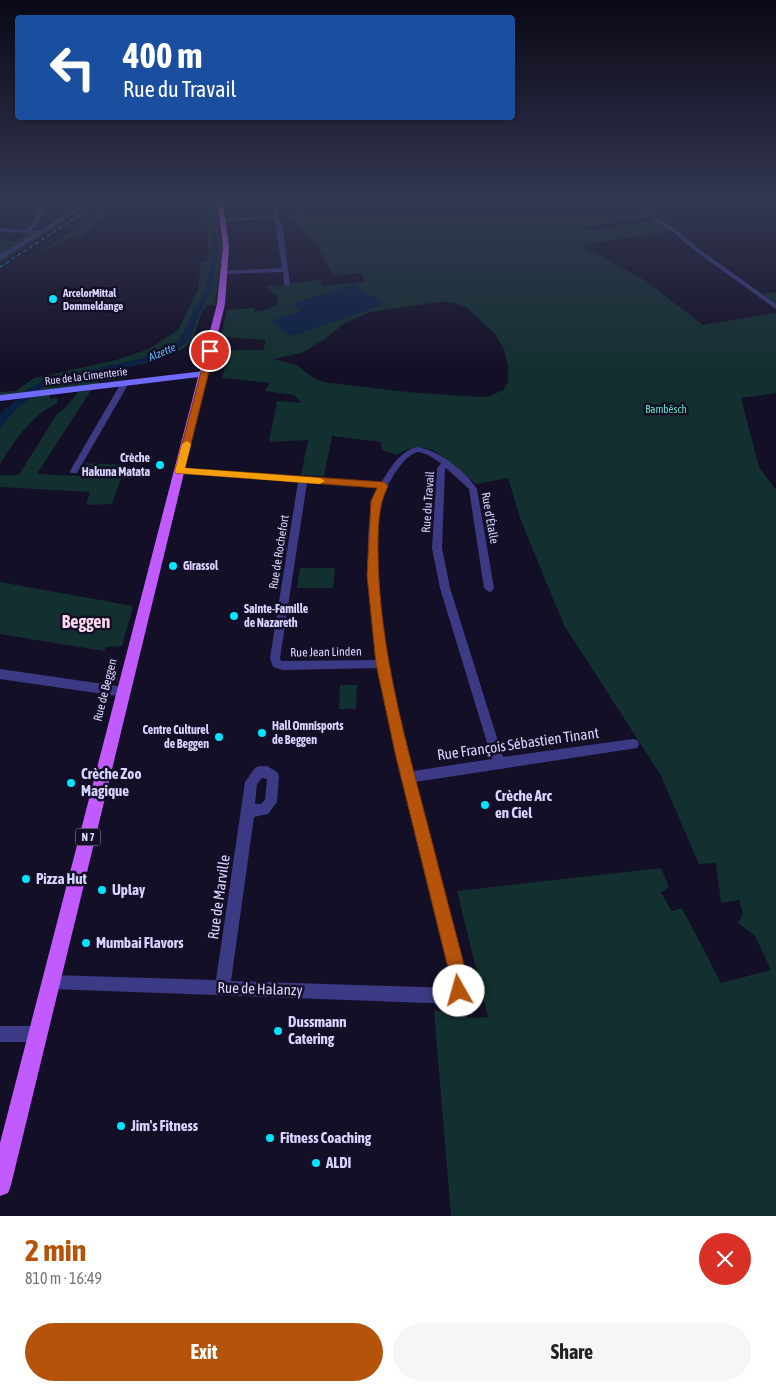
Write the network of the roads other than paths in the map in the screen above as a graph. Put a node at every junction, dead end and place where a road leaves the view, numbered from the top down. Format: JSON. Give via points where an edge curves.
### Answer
{"nodes":[{"id":1,"x":226,"y":258,"type":"edge"},
{"id":2,"x":283,"y":258,"type":"edge"},
{"id":3,"x":708,"y":258,"type":"edge"},
{"id":4,"x":285,"y":270,"type":"junction"},
{"id":5,"x":225,"y":272,"type":"junction"},
{"id":6,"x":287,"y":284,"type":"dead end"},
{"id":7,"x":776,"y":307,"type":"edge"},
{"id":8,"x":204,"y":374,"type":"junction"},
{"id":9,"x":124,"y":383,"type":"junction"},
{"id":10,"x":5,"y":397,"type":"edge"},
{"id":11,"x":446,"y":463,"type":"junction"},
{"id":12,"x":74,"y":471,"type":"dead end"},
{"id":13,"x":180,"y":471,"type":"junction"},
{"id":14,"x":303,"y":479,"type":"junction"},
{"id":15,"x":384,"y":486,"type":"junction"},
{"id":16,"x":489,"y":588,"type":"dead end"},
{"id":17,"x":276,"y":658,"type":"joint"},
{"id":18,"x":382,"y":664,"type":"junction"},
{"id":19,"x":0,"y":674,"type":"edge"},
{"id":20,"x":124,"y":692,"type":"junction"},
{"id":21,"x":632,"y":744,"type":"dead end"},
{"id":22,"x":499,"y":764,"type":"junction"},
{"id":23,"x":408,"y":777,"type":"junction"},
{"id":24,"x":248,"y":811,"type":"dead end"},
{"id":25,"x":51,"y":982,"type":"junction"},
{"id":26,"x":461,"y":984,"type":"joint"},
{"id":27,"x":222,"y":988,"type":"junction"},
{"id":28,"x":0,"y":1034,"type":"edge"},
{"id":29,"x":38,"y":1034,"type":"junction"},
{"id":30,"x":0,"y":1185,"type":"edge"}],
"edges":[{"from":1,"to":5,"type":"main road","name":"Rue de Beggen","number":"N 7"},
{"from":2,"to":4,"type":"street"},
{"from":3,"to":7,"type":"street"},
{"from":4,"to":5,"type":"street"},
{"from":4,"to":6,"type":"street"},
{"from":5,"to":8,"type":"main road","name":"Rue de Beggen","number":"N 7","via":[[221,304]]},
{"from":8,"to":9,"type":"main road","name":"Rue de la Cimenterie"},
{"from":8,"to":13,"type":"main road","name":"Rue de Beggen","number":"N 7"},
{"from":9,"to":10,"type":"main road","name":"Rue de la Cimenterie"},
{"from":9,"to":12,"type":"street"},
{"from":11,"to":15,"type":"street","name":"Rue du Travail","via":[[428,451],[407,453]]},
{"from":11,"to":16,"type":"street","name":"Rue d'Étalle","via":[[473,489]]},
{"from":11,"to":22,"type":"street","name":"Rue du Travail","via":[[441,469],[437,548],[445,588]]},
{"from":13,"to":14,"type":"street"},
{"from":13,"to":20,"type":"main road","name":"Rue de Beggen","number":"N 7"},
{"from":14,"to":15,"type":"street"},
{"from":14,"to":17,"type":"street","name":"Rue de Rochefort"},
{"from":15,"to":18,"type":"street","name":"Rue du Travail","via":[[376,501],[373,541]]},
{"from":17,"to":18,"type":"street","name":"Rue Jean Linden","via":[[277,664],[283,666]]},
{"from":18,"to":23,"type":"street","name":"Rue du Travail"},
{"from":19,"to":20,"type":"street"},
{"from":20,"to":25,"type":"main road","name":"Rue de Beggen","number":"N 7"},
{"from":21,"to":22,"type":"street","name":"Rue François Sébastien Tinant"},
{"from":22,"to":23,"type":"street","name":"Rue François Sébastien Tinant"},
{"from":23,"to":26,"type":"street","name":"Rue du Travail"},
{"from":24,"to":27,"type":"street","name":"Rue de Marville"},
{"from":25,"to":27,"type":"street","name":"Rue de Halanzy"},
{"from":25,"to":29,"type":"main road","name":"Rue de Beggen","number":"N 7"},
{"from":26,"to":27,"type":"street","name":"Rue de Halanzy","via":[[455,996]]},
{"from":28,"to":29,"type":"street"},
{"from":29,"to":30,"type":"main road","name":"Rue de Beggen","number":"N 7"}]}
